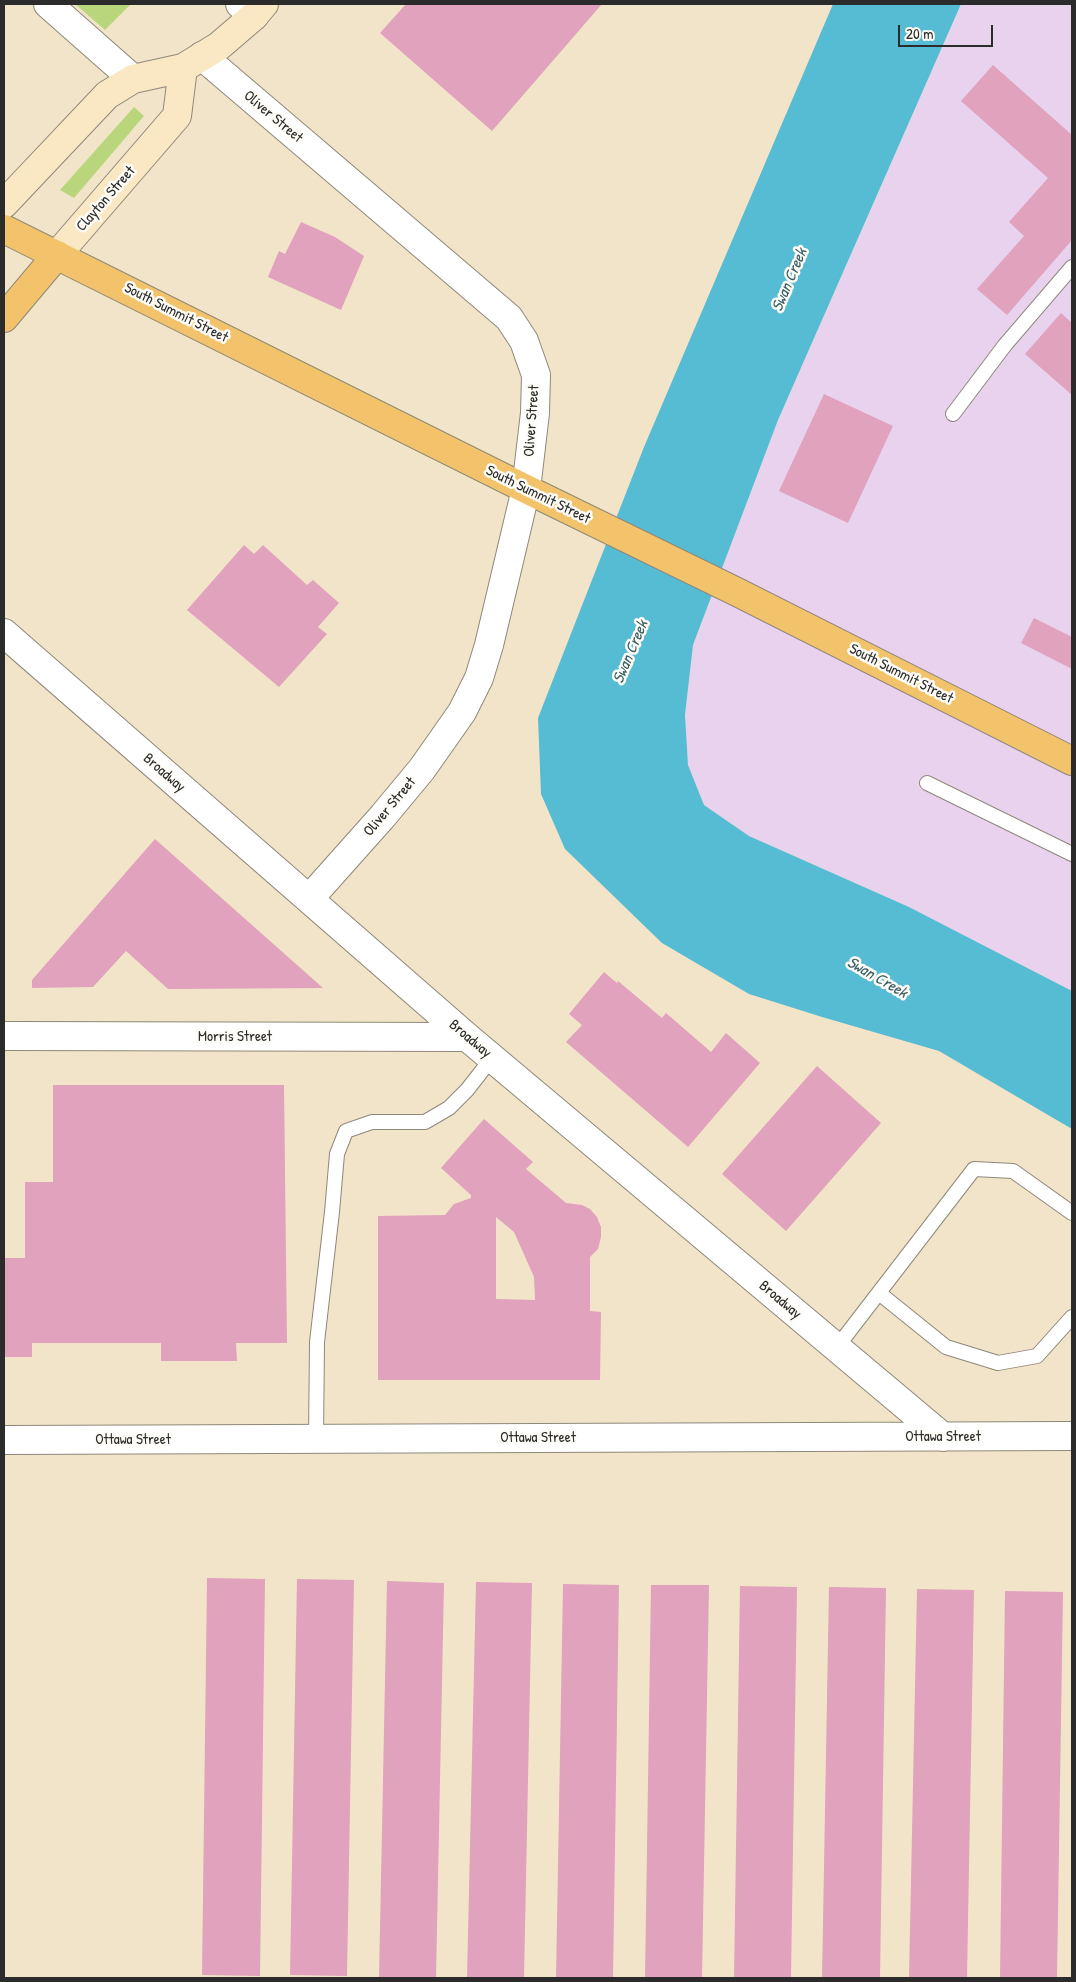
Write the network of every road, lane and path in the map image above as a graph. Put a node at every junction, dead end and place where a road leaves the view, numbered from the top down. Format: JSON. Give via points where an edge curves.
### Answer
{"nodes":[{"id":1,"x":48,"y":4,"type":"edge"},
{"id":2,"x":252,"y":8,"type":"edge"},
{"id":3,"x":193,"y":62,"type":"junction"},
{"id":4,"x":133,"y":79,"type":"junction"},
{"id":5,"x":4,"y":204,"type":"edge"},
{"id":6,"x":4,"y":229,"type":"edge"},
{"id":7,"x":57,"y":255,"type":"junction"},
{"id":8,"x":1072,"y":266,"type":"edge"},
{"id":9,"x":4,"y":318,"type":"edge"},
{"id":10,"x":953,"y":414,"type":"dead end"},
{"id":11,"x":526,"y":489,"type":"junction"},
{"id":12,"x":4,"y":633,"type":"edge"},
{"id":13,"x":1072,"y":761,"type":"edge"},
{"id":14,"x":927,"y":783,"type":"dead end"},
{"id":15,"x":1072,"y":854,"type":"edge"},
{"id":16,"x":309,"y":900,"type":"junction"},
{"id":17,"x":4,"y":1036,"type":"edge"},
{"id":18,"x":467,"y":1037,"type":"junction"},
{"id":19,"x":492,"y":1058,"type":"junction"},
{"id":20,"x":1072,"y":1214,"type":"edge"},
{"id":21,"x":879,"y":1293,"type":"junction"},
{"id":22,"x":1072,"y":1317,"type":"edge"},
{"id":23,"x":837,"y":1348,"type":"junction"},
{"id":24,"x":943,"y":1436,"type":"junction"},
{"id":25,"x":1072,"y":1436,"type":"edge"},
{"id":26,"x":316,"y":1439,"type":"junction"},
{"id":27,"x":4,"y":1440,"type":"edge"}],
"edges":[{"from":1,"to":4,"type":"street"},
{"from":2,"to":3,"type":"street","via":[[219,46]]},
{"from":3,"to":4,"type":"street"},
{"from":3,"to":7,"type":"street","name":"Clayton Street","via":[[177,116]]},
{"from":3,"to":11,"type":"street","name":"Oliver Street","via":[[509,318],[524,341],[536,375]]},
{"from":4,"to":5,"type":"street","via":[[107,95]]},
{"from":6,"to":7,"type":"main road","name":"South Summit Street"},
{"from":7,"to":9,"type":"main road","name":"Clayton Street"},
{"from":7,"to":11,"type":"main road","name":"South Summit Street"},
{"from":8,"to":10,"type":"lane","via":[[1005,345]]},
{"from":11,"to":13,"type":"main road","name":"South Summit Street"},
{"from":11,"to":16,"type":"street","name":"Oliver Street","via":[[490,645],[479,678],[462,712],[389,809]]},
{"from":12,"to":16,"type":"street","name":"Broadway"},
{"from":14,"to":15,"type":"lane"},
{"from":16,"to":18,"type":"street","name":"Broadway"},
{"from":17,"to":18,"type":"street","name":"Morris Street"},
{"from":18,"to":19,"type":"street","name":"Broadway"},
{"from":19,"to":23,"type":"street","name":"Broadway"},
{"from":19,"to":26,"type":"lane","via":[[449,1108],[425,1122],[372,1122],[346,1131],[337,1154],[317,1342]]},
{"from":20,"to":21,"type":"lane","via":[[1013,1171],[974,1168]]},
{"from":21,"to":22,"type":"lane","via":[[946,1347],[998,1363],[1037,1356]]},
{"from":21,"to":23,"type":"lane"},
{"from":23,"to":24,"type":"street","name":"Broadway"},
{"from":24,"to":25,"type":"street","name":"Ottawa Street"},
{"from":24,"to":26,"type":"street","name":"Ottawa Street"},
{"from":26,"to":27,"type":"street","name":"Ottawa Street"}]}
